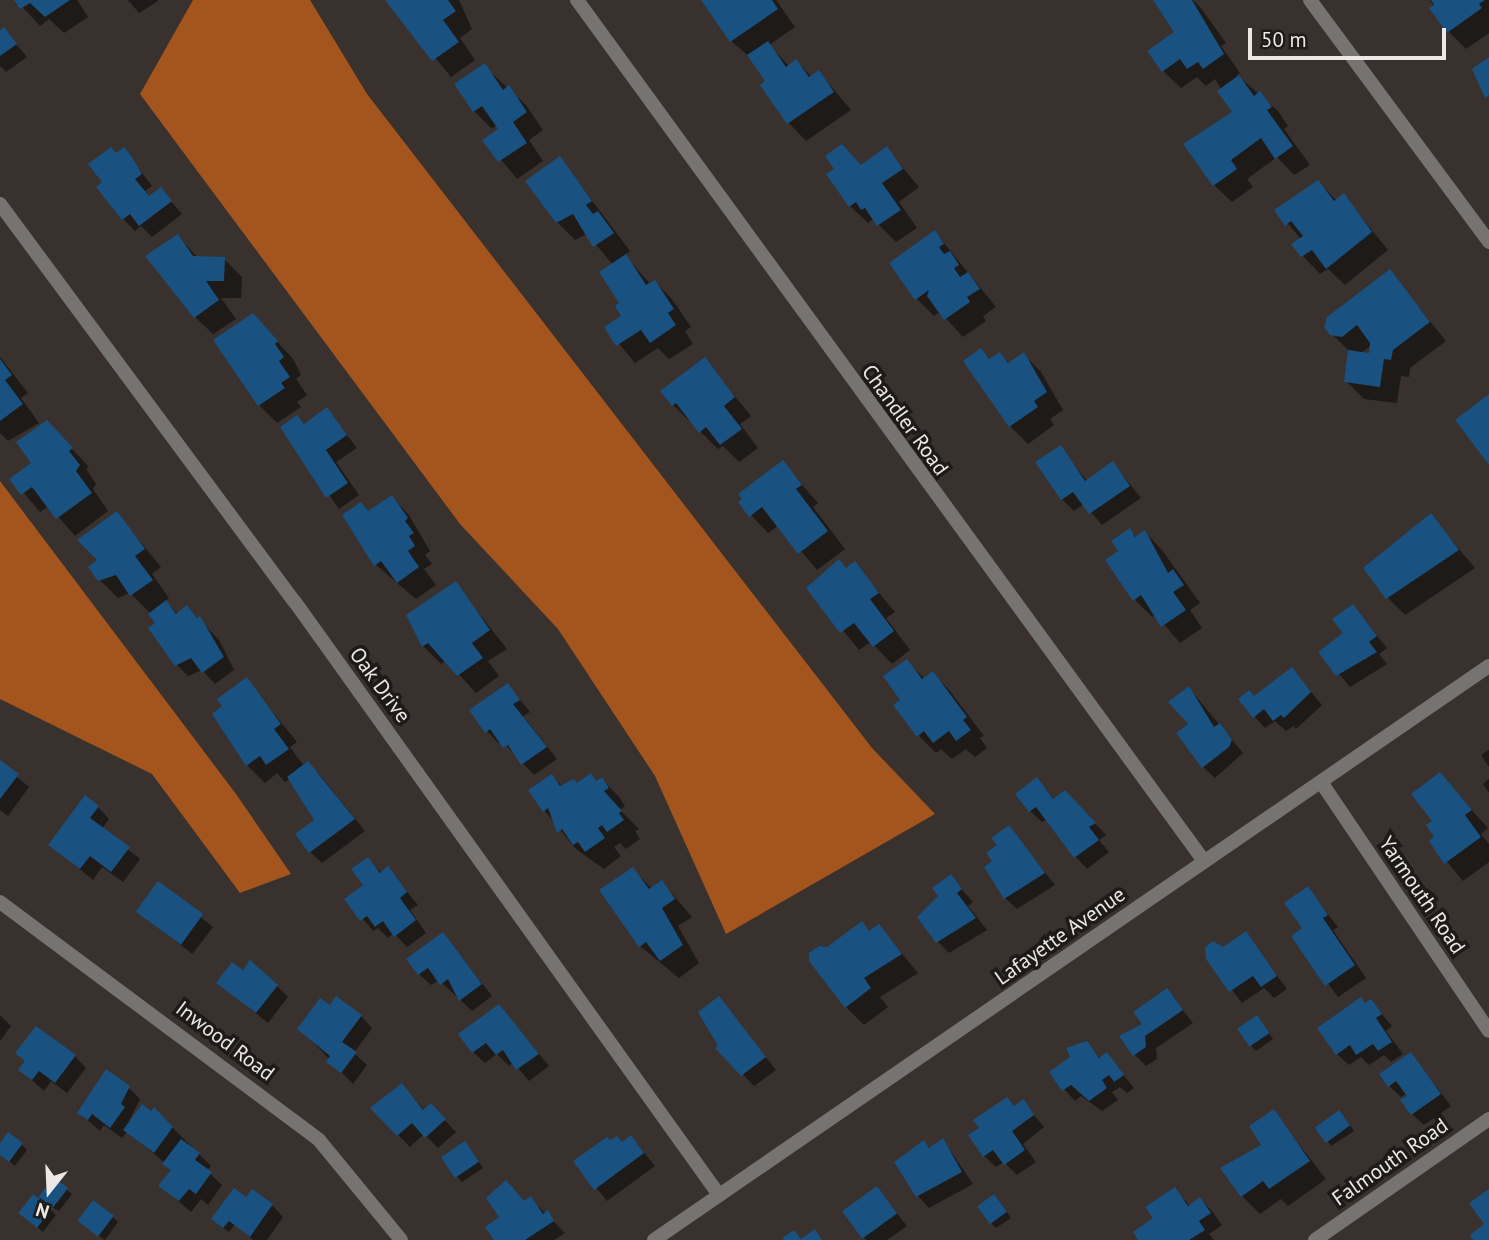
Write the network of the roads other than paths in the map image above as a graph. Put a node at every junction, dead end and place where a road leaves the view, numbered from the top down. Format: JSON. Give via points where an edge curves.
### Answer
{"nodes":[{"id":1,"x":577,"y":0,"type":"edge"},
{"id":2,"x":1310,"y":0,"type":"edge"},
{"id":3,"x":0,"y":204,"type":"edge"},
{"id":4,"x":1489,"y":242,"type":"edge"},
{"id":5,"x":1489,"y":666,"type":"edge"},
{"id":6,"x":1321,"y":782,"type":"junction"},
{"id":7,"x":1204,"y":861,"type":"junction"},
{"id":8,"x":0,"y":902,"type":"edge"},
{"id":9,"x":1489,"y":1031,"type":"edge"},
{"id":10,"x":1489,"y":1119,"type":"edge"},
{"id":11,"x":719,"y":1195,"type":"junction"},
{"id":12,"x":401,"y":1240,"type":"edge"},
{"id":13,"x":654,"y":1240,"type":"edge"},
{"id":14,"x":1315,"y":1240,"type":"edge"}],
"edges":[{"from":1,"to":7,"type":"street","name":"Chandler Road"},
{"from":2,"to":4,"type":"street"},
{"from":3,"to":11,"type":"street","name":"Oak Drive","via":[[295,602]]},
{"from":5,"to":6,"type":"street","name":"Lafayette Avenue"},
{"from":6,"to":7,"type":"street","name":"Lafayette Avenue"},
{"from":6,"to":9,"type":"street","name":"Yarmouth Road"},
{"from":7,"to":11,"type":"street","name":"Lafayette Avenue"},
{"from":8,"to":12,"type":"street","name":"Inwood Road","via":[[319,1140]]},
{"from":10,"to":14,"type":"street","name":"Falmouth Road"},
{"from":11,"to":13,"type":"street","name":"Lafayette Avenue"}]}
